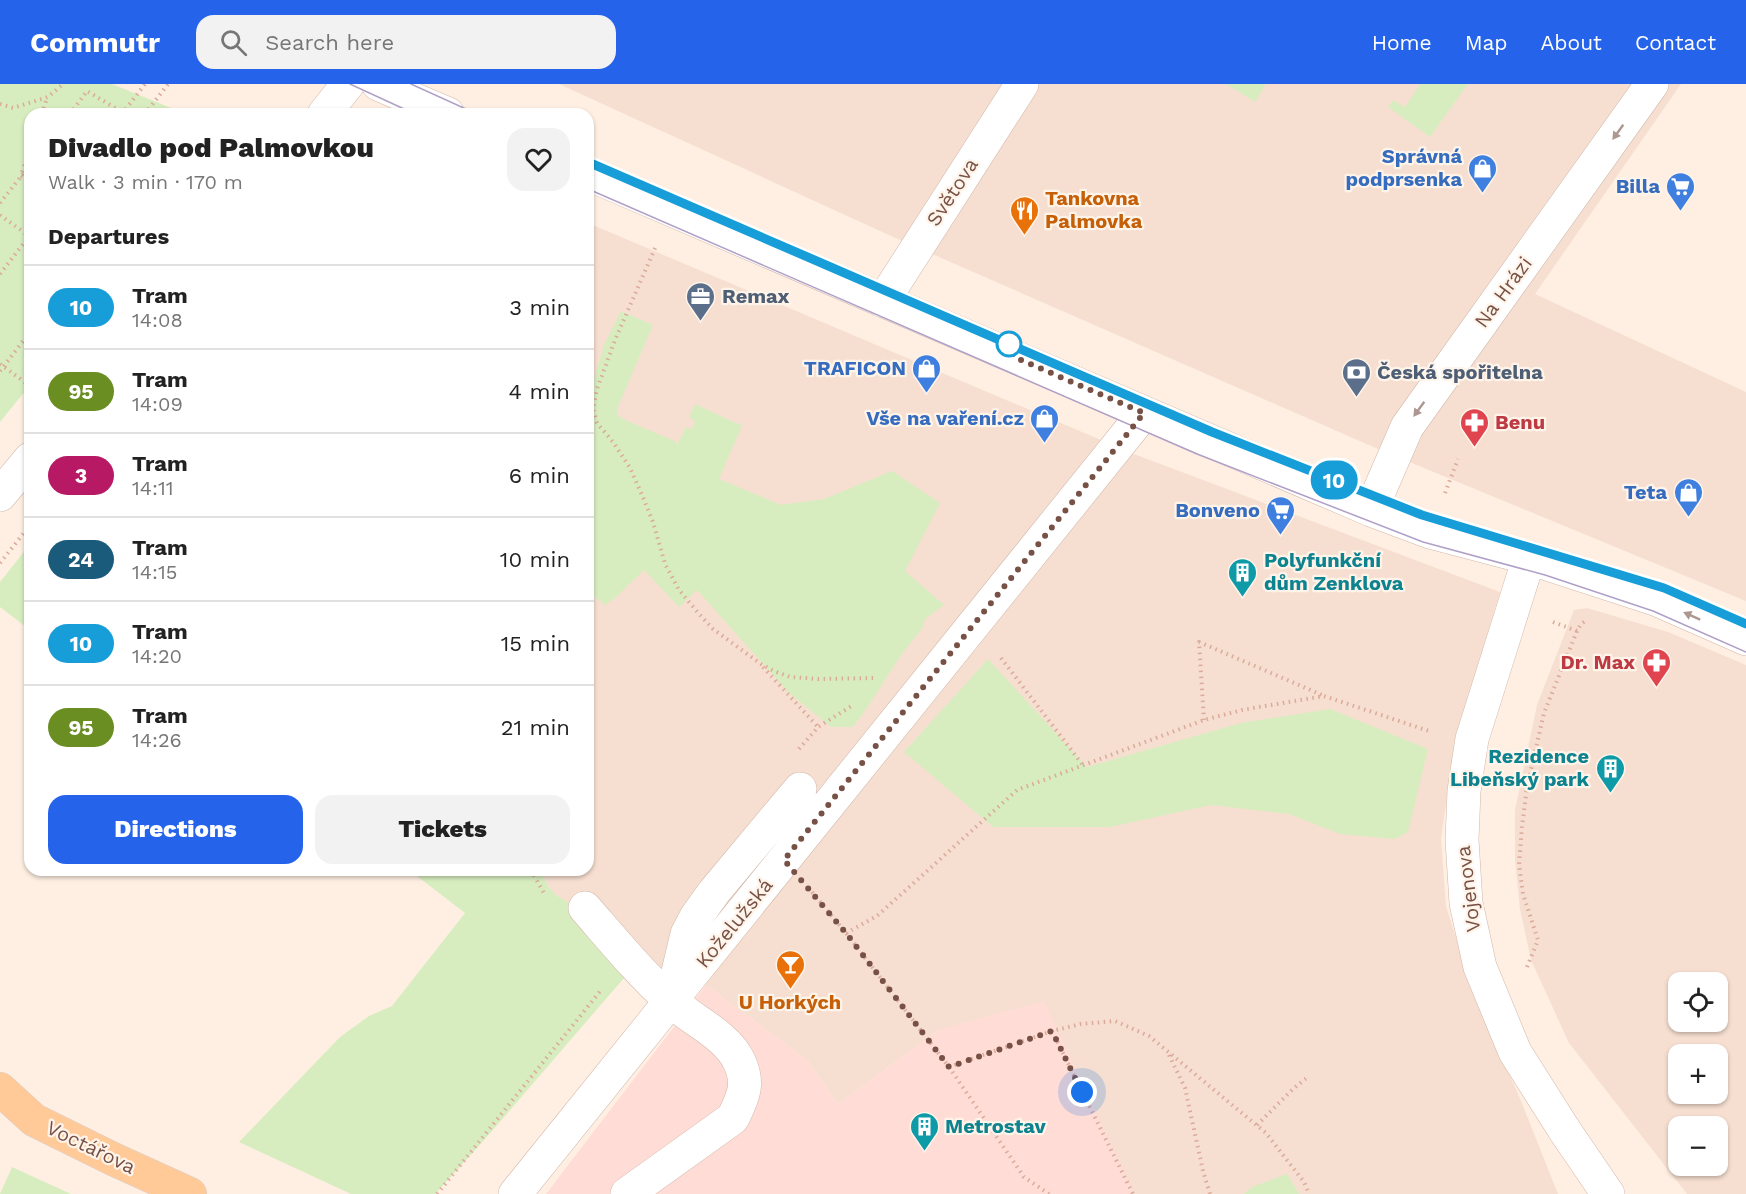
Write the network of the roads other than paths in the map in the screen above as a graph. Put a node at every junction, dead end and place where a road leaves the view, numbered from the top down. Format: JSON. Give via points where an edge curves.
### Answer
{"nodes":[{"id":1,"x":348,"y":84,"type":"edge"},
{"id":2,"x":378,"y":84,"type":"edge"},
{"id":3,"x":1022,"y":84,"type":"edge"},
{"id":4,"x":1652,"y":84,"type":"edge"},
{"id":5,"x":329,"y":108,"type":"edge"},
{"id":6,"x":434,"y":108,"type":"edge"},
{"id":7,"x":594,"y":177,"type":"edge"},
{"id":8,"x":883,"y":301,"type":"junction"},
{"id":9,"x":1144,"y":413,"type":"junction"},
{"id":10,"x":24,"y":466,"type":"edge"},
{"id":11,"x":0,"y":495,"type":"edge"},
{"id":12,"x":1371,"y":510,"type":"junction"},
{"id":13,"x":1529,"y":558,"type":"junction"},
{"id":14,"x":1746,"y":639,"type":"edge"},
{"id":15,"x":800,"y":789,"type":"dead end"},
{"id":16,"x":585,"y":908,"type":"dead end"},
{"id":17,"x":670,"y":1001,"type":"junction"},
{"id":18,"x":0,"y":1089,"type":"edge"},
{"id":19,"x":190,"y":1194,"type":"edge"},
{"id":20,"x":515,"y":1194,"type":"edge"},
{"id":21,"x":627,"y":1194,"type":"edge"},
{"id":22,"x":1608,"y":1194,"type":"edge"}],
"edges":[{"from":1,"to":5,"type":"street"},
{"from":2,"to":6,"type":"street"},
{"from":3,"to":8,"type":"street","name":"Světova"},
{"from":4,"to":12,"type":"street","name":"Na Hrázi","one_way":true,"via":[[1407,427]]},
{"from":7,"to":8,"type":"street"},
{"from":8,"to":9,"type":"street"},
{"from":9,"to":12,"type":"street"},
{"from":9,"to":17,"type":"street","name":"Koželužská"},
{"from":10,"to":11,"type":"street"},
{"from":12,"to":13,"type":"street","via":[[1430,532]]},
{"from":14,"to":13,"type":"street","one_way":true,"via":[[1655,599]]},
{"from":13,"to":22,"type":"street","name":"Vojenova","via":[[1473,739],[1464,791],[1466,903],[1480,967],[1515,1052]]},
{"from":15,"to":17,"type":"street","via":[[696,917],[687,934]]},
{"from":16,"to":17,"type":"street"},
{"from":17,"to":20,"type":"street","name":"Koželužská"},
{"from":17,"to":21,"type":"street","via":[[721,1039],[739,1059],[746,1082],[733,1118]]},
{"from":18,"to":19,"type":"main road","name":"Voctářova","via":[[34,1120]]}]}
